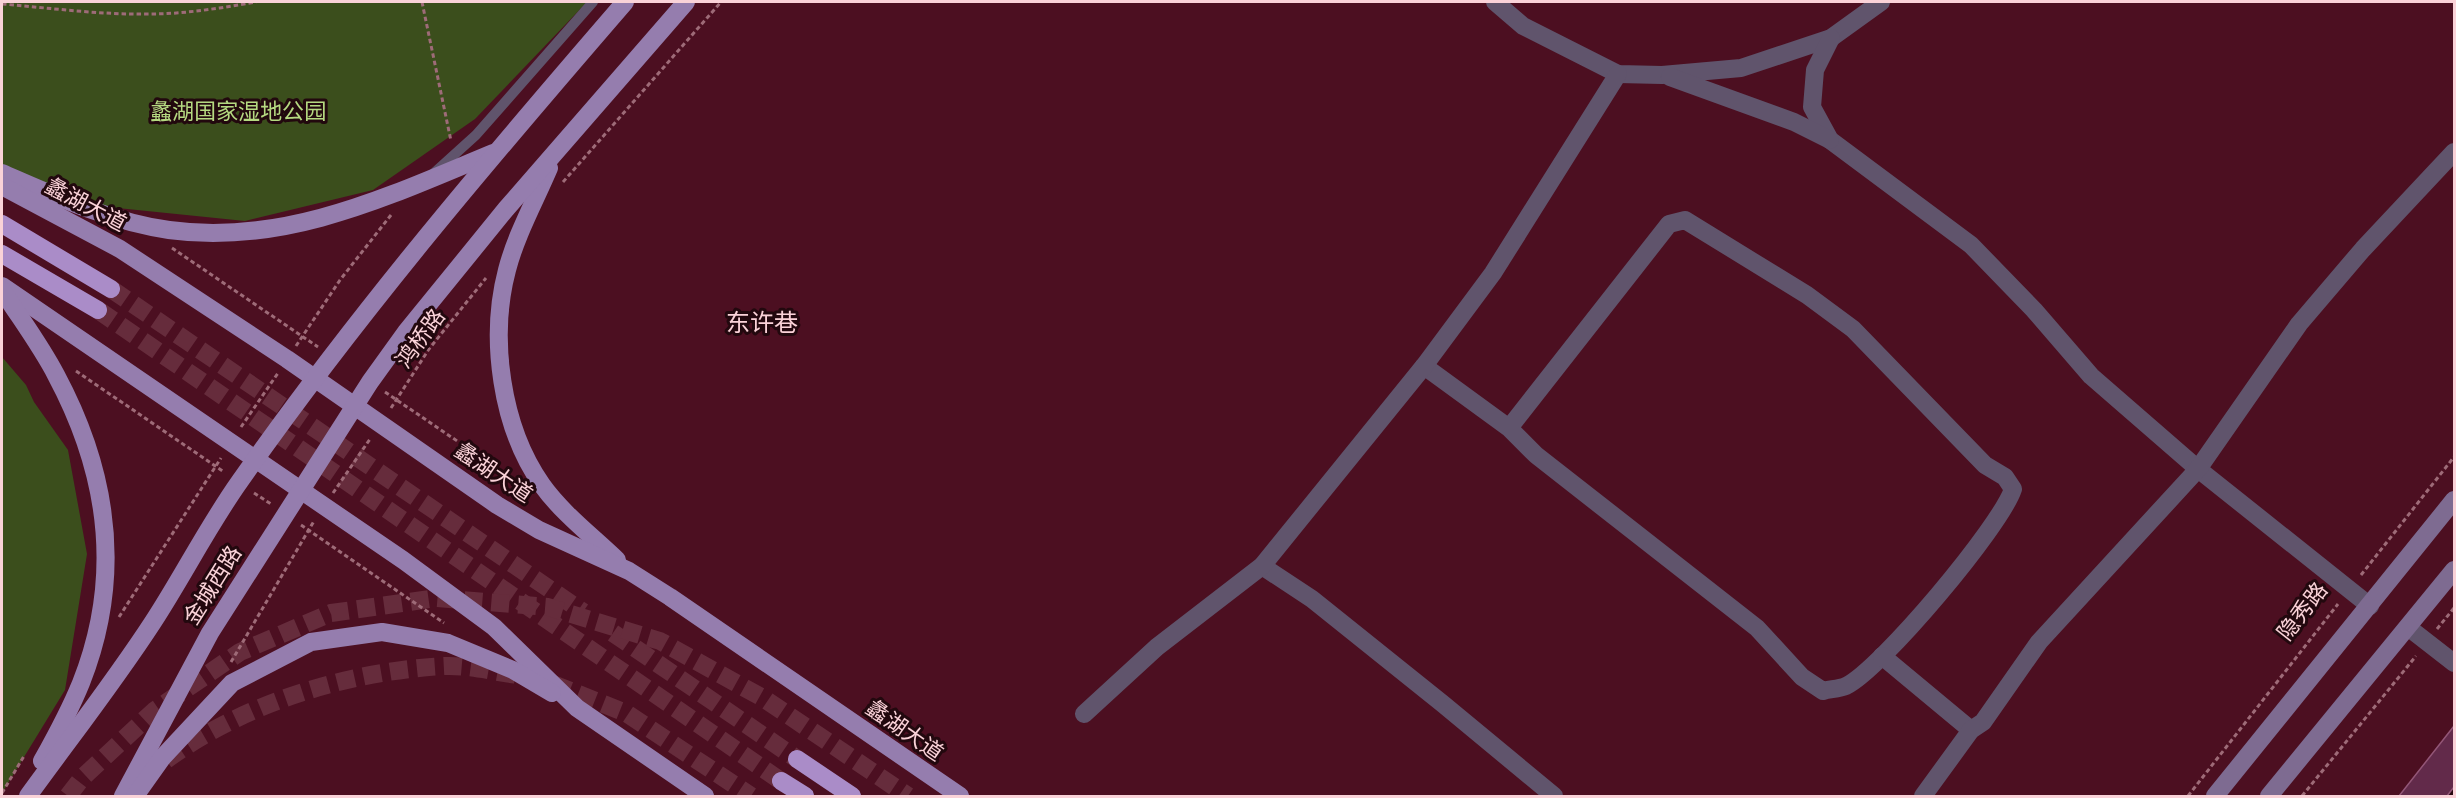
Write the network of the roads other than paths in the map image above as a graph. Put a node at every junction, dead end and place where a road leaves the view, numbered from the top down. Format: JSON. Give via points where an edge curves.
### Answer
{"nodes":[{"id":1,"x":593,"y":2,"type":"edge"},
{"id":2,"x":625,"y":2,"type":"edge"},
{"id":3,"x":686,"y":2,"type":"edge"},
{"id":4,"x":1496,"y":2,"type":"edge"},
{"id":5,"x":1881,"y":2,"type":"edge"},
{"id":6,"x":1831,"y":38,"type":"junction"},
{"id":7,"x":1618,"y":75,"type":"junction"},
{"id":8,"x":1662,"y":75,"type":"junction"},
{"id":9,"x":1830,"y":140,"type":"junction"},
{"id":10,"x":497,"y":151,"type":"junction"},
{"id":11,"x":555,"y":152,"type":"junction"},
{"id":12,"x":2454,"y":152,"type":"edge"},
{"id":13,"x":2,"y":172,"type":"edge"},
{"id":14,"x":427,"y":180,"type":"junction"},
{"id":15,"x":2,"y":186,"type":"edge"},
{"id":16,"x":2,"y":224,"type":"edge"},
{"id":17,"x":2,"y":254,"type":"edge"},
{"id":18,"x":2,"y":288,"type":"edge"},
{"id":19,"x":111,"y":289,"type":"tunnel mouth"},
{"id":20,"x":98,"y":310,"type":"tunnel mouth"},
{"id":21,"x":1424,"y":366,"type":"junction"},
{"id":22,"x":316,"y":379,"type":"junction"},
{"id":23,"x":355,"y":406,"type":"junction"},
{"id":24,"x":1509,"y":428,"type":"junction"},
{"id":25,"x":257,"y":458,"type":"junction"},
{"id":26,"x":2198,"y":469,"type":"junction"},
{"id":27,"x":301,"y":489,"type":"junction"},
{"id":28,"x":2454,"y":500,"type":"edge"},
{"id":29,"x":1262,"y":566,"type":"junction"},
{"id":30,"x":2454,"y":570,"type":"edge"},
{"id":31,"x":629,"y":571,"type":"junction"},
{"id":32,"x":2370,"y":606,"type":"junction"},
{"id":33,"x":2409,"y":628,"type":"junction"},
{"id":34,"x":1882,"y":657,"type":"junction"},
{"id":35,"x":2454,"y":663,"type":"edge"},
{"id":36,"x":577,"y":708,"type":"junction"},
{"id":37,"x":1084,"y":714,"type":"dead end"},
{"id":38,"x":1971,"y":730,"type":"junction"},
{"id":39,"x":797,"y":759,"type":"tunnel mouth"},
{"id":40,"x":2241,"y":763,"type":"junction"},
{"id":41,"x":782,"y":781,"type":"tunnel mouth"},
{"id":42,"x":2271,"y":794,"type":"edge"},
{"id":43,"x":23,"y":796,"type":"edge"},
{"id":44,"x":28,"y":796,"type":"edge"},
{"id":45,"x":123,"y":796,"type":"edge"},
{"id":46,"x":135,"y":796,"type":"edge"},
{"id":47,"x":705,"y":796,"type":"edge"},
{"id":48,"x":804,"y":796,"type":"edge"},
{"id":49,"x":852,"y":796,"type":"edge"},
{"id":50,"x":960,"y":796,"type":"edge"},
{"id":51,"x":1554,"y":796,"type":"edge"},
{"id":52,"x":1923,"y":796,"type":"edge"},
{"id":53,"x":2200,"y":796,"type":"edge"},
{"id":54,"x":2215,"y":796,"type":"edge"}],
"edges":[{"from":1,"to":14,"type":"lane","via":[[476,135]]},
{"from":2,"to":10,"type":"main road","name":"金城西路"},
{"from":3,"to":11,"type":"main road","name":"金城西路"},
{"from":4,"to":7,"type":"street","via":[[1523,26]]},
{"from":5,"to":6,"type":"street"},
{"from":6,"to":8,"type":"street","via":[[1741,68]]},
{"from":6,"to":9,"type":"street","via":[[1815,70],[1812,107]]},
{"from":7,"to":8,"type":"street"},
{"from":7,"to":21,"type":"street","via":[[1493,273]]},
{"from":8,"to":9,"type":"street","via":[[1794,122]]},
{"from":9,"to":26,"type":"street","via":[[1971,245],[2091,376]]},
{"from":10,"to":14,"type":"main road"},
{"from":10,"to":22,"type":"main road","name":"金城西路"},
{"from":11,"to":23,"type":"main road","name":"金城西路","via":[[421,315]]},
{"from":11,"to":31,"type":"main road","via":[[507,269],[498,345],[506,400],[526,458],[543,486]]},
{"from":12,"to":26,"type":"street","via":[[2299,324]]},
{"from":13,"to":14,"type":"main road","via":[[59,197],[133,222],[208,233],[282,228],[340,214]]},
{"from":15,"to":22,"type":"main road","name":"蠡湖大道","via":[[120,249]]},
{"from":16,"to":19,"type":"highway"},
{"from":17,"to":20,"type":"highway"},
{"from":18,"to":25,"type":"main road"},
{"from":18,"to":43,"type":"main road","via":[[56,373],[80,424],[98,479],[105,525],[106,572],[93,644],[81,683]]},
{"from":21,"to":24,"type":"street"},
{"from":21,"to":29,"type":"street"},
{"from":22,"to":23,"type":"main road","name":"蠡湖大道"},
{"from":22,"to":25,"type":"main road","name":"金城西路"},
{"from":23,"to":27,"type":"main road","name":"金城西路"},
{"from":23,"to":31,"type":"main road","name":"蠡湖大道","via":[[497,505],[539,530]]},
{"from":24,"to":34,"type":"street","via":[[1536,455],[1756,628],[1802,677],[1823,691],[1845,686]]},
{"from":24,"to":34,"type":"street","via":[[1669,224],[1685,220],[1808,295],[1853,329],[2013,489],[1985,536]]},
{"from":25,"to":27,"type":"main road"},
{"from":25,"to":44,"type":"main road","name":"金城西路","via":[[107,691]]},
{"from":26,"to":32,"type":"street"},
{"from":26,"to":38,"type":"street","via":[[2038,642],[1983,722]]},
{"from":27,"to":36,"type":"main road","via":[[494,627]]},
{"from":27,"to":45,"type":"main road","name":"金城西路","via":[[210,633]]},
{"from":28,"to":32,"type":"main road"},
{"from":29,"to":37,"type":"street","via":[[1157,647]]},
{"from":29,"to":51,"type":"street","via":[[1312,599]]},
{"from":30,"to":33,"type":"main road"},
{"from":31,"to":50,"type":"main road","name":"蠡湖大道"},
{"from":32,"to":40,"type":"main road"},
{"from":33,"to":35,"type":"street"},
{"from":33,"to":42,"type":"main road"},
{"from":34,"to":38,"type":"street"},
{"from":36,"to":46,"type":"main road","via":[[513,670],[448,643],[382,632],[311,642],[232,683],[162,758]]},
{"from":36,"to":47,"type":"main road"},
{"from":38,"to":52,"type":"street"},
{"from":39,"to":49,"type":"highway"},
{"from":40,"to":53,"type":"main road"},
{"from":40,"to":54,"type":"main road"},
{"from":41,"to":48,"type":"highway"}]}
